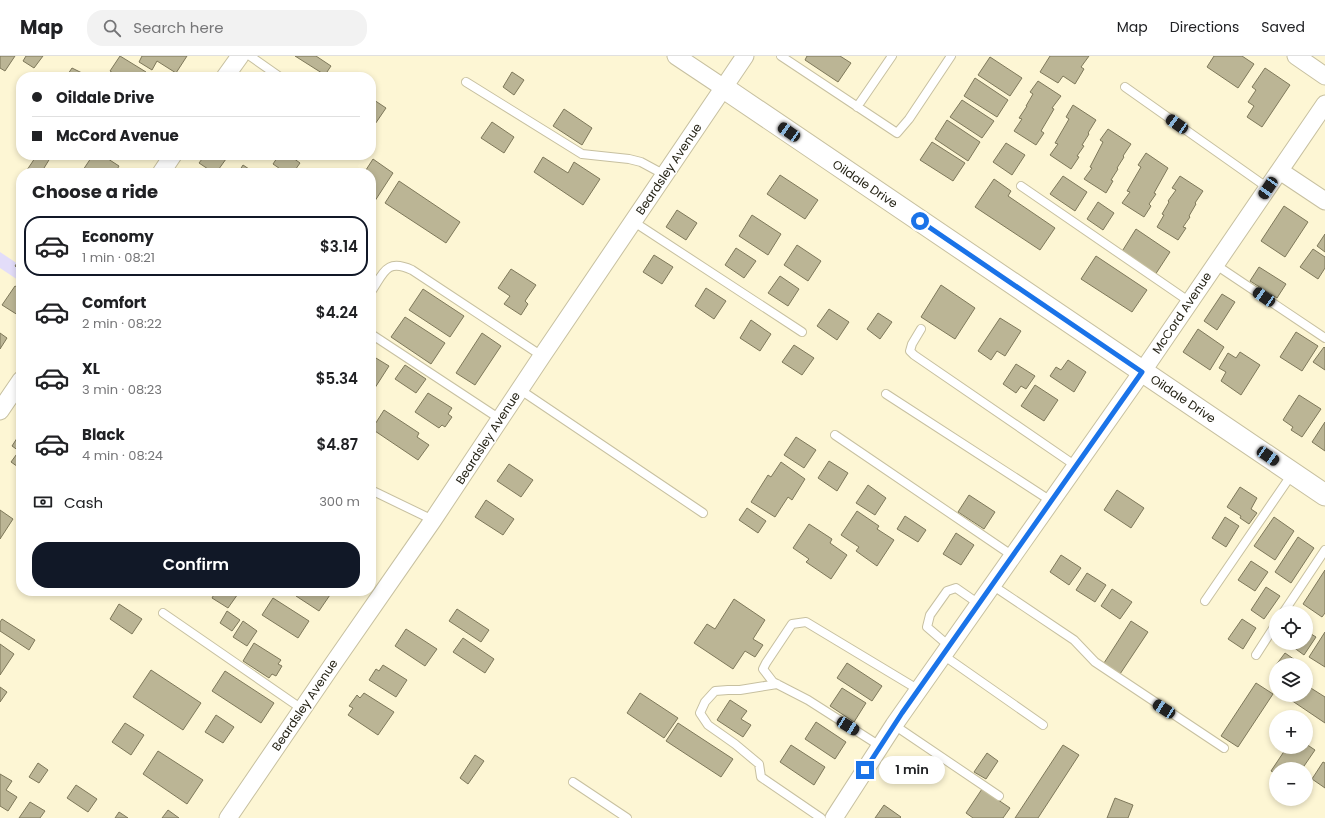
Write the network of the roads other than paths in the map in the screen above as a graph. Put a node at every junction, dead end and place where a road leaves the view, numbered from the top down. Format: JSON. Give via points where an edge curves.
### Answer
{"nodes":[{"id":1,"x":676,"y":56,"type":"edge"},
{"id":2,"x":745,"y":56,"type":"edge"},
{"id":3,"x":780,"y":56,"type":"edge"},
{"id":4,"x":892,"y":56,"type":"edge"},
{"id":5,"x":951,"y":56,"type":"edge"},
{"id":6,"x":1296,"y":56,"type":"edge"},
{"id":7,"x":239,"y":57,"type":"edge"},
{"id":8,"x":229,"y":72,"type":"edge"},
{"id":9,"x":270,"y":72,"type":"edge"},
{"id":10,"x":1325,"y":76,"type":"edge"},
{"id":11,"x":466,"y":82,"type":"dead end"},
{"id":12,"x":1125,"y":87,"type":"dead end"},
{"id":13,"x":724,"y":88,"type":"junction"},
{"id":14,"x":1325,"y":104,"type":"edge"},
{"id":15,"x":857,"y":107,"type":"junction"},
{"id":16,"x":1280,"y":171,"type":"junction"},
{"id":17,"x":665,"y":175,"type":"junction"},
{"id":18,"x":1021,"y":186,"type":"dead end"},
{"id":19,"x":1268,"y":188,"type":"junction"},
{"id":20,"x":1325,"y":201,"type":"edge"},
{"id":21,"x":634,"y":222,"type":"junction"},
{"id":22,"x":1216,"y":265,"type":"junction"},
{"id":23,"x":376,"y":285,"type":"edge"},
{"id":24,"x":1190,"y":302,"type":"junction"},
{"id":25,"x":921,"y":329,"type":"dead end"},
{"id":26,"x":802,"y":332,"type":"dead end"},
{"id":27,"x":376,"y":337,"type":"edge"},
{"id":28,"x":1325,"y":338,"type":"edge"},
{"id":29,"x":542,"y":356,"type":"junction"},
{"id":30,"x":1142,"y":372,"type":"junction"},
{"id":31,"x":16,"y":387,"type":"edge"},
{"id":32,"x":519,"y":389,"type":"junction"},
{"id":33,"x":886,"y":394,"type":"dead end"},
{"id":34,"x":0,"y":411,"type":"edge"},
{"id":35,"x":500,"y":419,"type":"junction"},
{"id":36,"x":836,"y":435,"type":"dead end"},
{"id":37,"x":1076,"y":466,"type":"junction"},
{"id":38,"x":1293,"y":473,"type":"junction"},
{"id":39,"x":376,"y":492,"type":"edge"},
{"id":40,"x":1325,"y":495,"type":"edge"},
{"id":41,"x":1051,"y":501,"type":"junction"},
{"id":42,"x":703,"y":513,"type":"dead end"},
{"id":43,"x":433,"y":520,"type":"junction"},
{"id":44,"x":1325,"y":550,"type":"edge"},
{"id":45,"x":1013,"y":556,"type":"junction"},
{"id":46,"x":992,"y":585,"type":"junction"},
{"id":47,"x":1205,"y":601,"type":"dead end"},
{"id":48,"x":979,"y":604,"type":"junction"},
{"id":49,"x":1288,"y":606,"type":"edge"},
{"id":50,"x":163,"y":613,"type":"dead end"},
{"id":51,"x":1269,"y":635,"type":"edge"},
{"id":52,"x":946,"y":651,"type":"junction"},
{"id":53,"x":1256,"y":655,"type":"dead end"},
{"id":54,"x":777,"y":684,"type":"junction"},
{"id":55,"x":918,"y":690,"type":"junction"},
{"id":56,"x":302,"y":709,"type":"junction"},
{"id":57,"x":894,"y":725,"type":"junction"},
{"id":58,"x":1043,"y":725,"type":"dead end"},
{"id":59,"x":880,"y":746,"type":"junction"},
{"id":60,"x":1224,"y":748,"type":"dead end"},
{"id":61,"x":573,"y":782,"type":"dead end"},
{"id":62,"x":1000,"y":796,"type":"dead end"},
{"id":63,"x":228,"y":818,"type":"edge"},
{"id":64,"x":627,"y":818,"type":"edge"},
{"id":65,"x":822,"y":818,"type":"edge"},
{"id":66,"x":834,"y":818,"type":"edge"}],
"edges":[{"from":1,"to":13,"type":"street"},
{"from":2,"to":13,"type":"street","name":"Beardsley Avenue"},
{"from":3,"to":15,"type":"lane"},
{"from":4,"to":15,"type":"lane"},
{"from":5,"to":15,"type":"lane","via":[[897,133]]},
{"from":6,"to":10,"type":"street"},
{"from":7,"to":8,"type":"street"},
{"from":7,"to":9,"type":"lane"},
{"from":11,"to":17,"type":"lane","via":[[582,154],[641,162]]},
{"from":12,"to":19,"type":"lane"},
{"from":13,"to":17,"type":"street","name":"Beardsley Avenue"},
{"from":13,"to":30,"type":"street","name":"Oildale Drive"},
{"from":14,"to":16,"type":"street","name":"McCord Avenue"},
{"from":16,"to":19,"type":"street","name":"McCord Avenue"},
{"from":16,"to":20,"type":"street"},
{"from":17,"to":21,"type":"street","name":"Beardsley Avenue"},
{"from":18,"to":24,"type":"lane"},
{"from":19,"to":22,"type":"street","name":"McCord Avenue"},
{"from":21,"to":26,"type":"lane"},
{"from":21,"to":29,"type":"street","name":"Beardsley Avenue"},
{"from":22,"to":24,"type":"street","name":"McCord Avenue"},
{"from":22,"to":28,"type":"lane"},
{"from":23,"to":29,"type":"lane","via":[[389,266],[405,266]]},
{"from":24,"to":30,"type":"street","name":"McCord Avenue"},
{"from":25,"to":37,"type":"lane","via":[[910,351],[914,355]]},
{"from":27,"to":35,"type":"lane"},
{"from":29,"to":32,"type":"street","name":"Beardsley Avenue"},
{"from":30,"to":37,"type":"street","name":"McCord Avenue"},
{"from":30,"to":38,"type":"street","name":"Oildale Drive"},
{"from":31,"to":34,"type":"street"},
{"from":32,"to":35,"type":"street","name":"Beardsley Avenue"},
{"from":32,"to":42,"type":"lane"},
{"from":33,"to":41,"type":"lane"},
{"from":35,"to":43,"type":"street","name":"Beardsley Avenue"},
{"from":36,"to":45,"type":"lane"},
{"from":37,"to":41,"type":"street","name":"McCord Avenue"},
{"from":38,"to":40,"type":"street","name":"Oildale Drive"},
{"from":38,"to":47,"type":"lane"},
{"from":39,"to":43,"type":"lane"},
{"from":41,"to":45,"type":"street","name":"McCord Avenue"},
{"from":43,"to":56,"type":"street","name":"Beardsley Avenue"},
{"from":44,"to":49,"type":"lane"},
{"from":45,"to":46,"type":"street","name":"McCord Avenue"},
{"from":46,"to":48,"type":"street","name":"McCord Avenue"},
{"from":46,"to":60,"type":"lane","via":[[1074,640],[1095,662]]},
{"from":48,"to":52,"type":"street","name":"McCord Avenue"},
{"from":48,"to":52,"type":"lane","via":[[956,588],[947,591],[930,616],[927,627]]},
{"from":50,"to":56,"type":"lane"},
{"from":51,"to":53,"type":"lane"},
{"from":52,"to":55,"type":"street","name":"McCord Avenue"},
{"from":52,"to":58,"type":"lane"},
{"from":54,"to":55,"type":"lane","via":[[763,669],[792,624],[806,622]]},
{"from":54,"to":59,"type":"lane","via":[[808,700]]},
{"from":54,"to":65,"type":"lane","via":[[715,692],[705,702],[700,713],[708,725],[758,764],[761,777]]},
{"from":55,"to":57,"type":"street","name":"McCord Avenue"},
{"from":56,"to":63,"type":"street","name":"Beardsley Avenue"},
{"from":57,"to":59,"type":"street","name":"McCord Avenue"},
{"from":57,"to":62,"type":"lane"},
{"from":59,"to":66,"type":"street","name":"McCord Avenue"},
{"from":61,"to":64,"type":"lane"}]}
